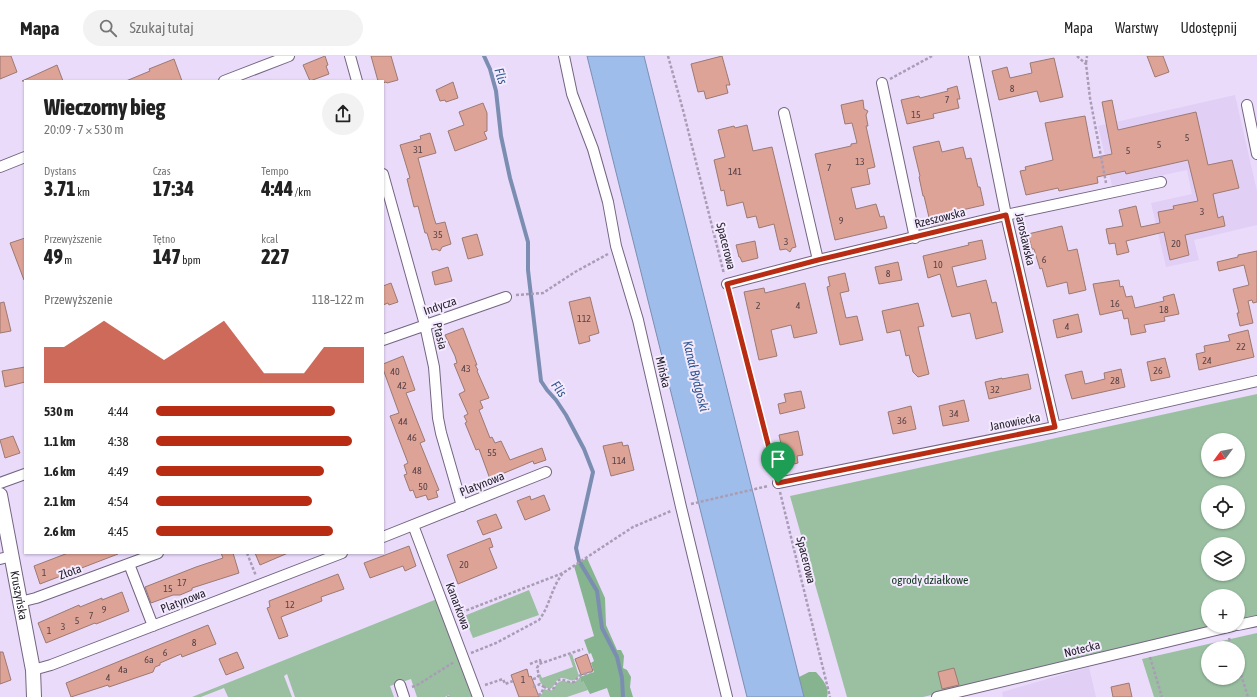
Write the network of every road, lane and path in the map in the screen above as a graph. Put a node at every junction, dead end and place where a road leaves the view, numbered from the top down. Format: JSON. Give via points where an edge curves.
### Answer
{"nodes":[{"id":1,"x":289,"y":56,"type":"edge"},
{"id":2,"x":350,"y":56,"type":"edge"},
{"id":3,"x":564,"y":56,"type":"edge"},
{"id":4,"x":668,"y":56,"type":"edge"},
{"id":5,"x":932,"y":56,"type":"edge"},
{"id":6,"x":974,"y":56,"type":"edge"},
{"id":7,"x":1077,"y":56,"type":"edge"},
{"id":8,"x":1086,"y":56,"type":"edge"},
{"id":9,"x":1086,"y":64,"type":"junction"},
{"id":10,"x":236,"y":79,"type":"edge"},
{"id":11,"x":357,"y":80,"type":"edge"},
{"id":12,"x":882,"y":83,"type":"joint"},
{"id":13,"x":1247,"y":105,"type":"dead end"},
{"id":14,"x":784,"y":113,"type":"dead end"},
{"id":15,"x":1257,"y":154,"type":"edge"},
{"id":16,"x":24,"y":157,"type":"edge"},
{"id":17,"x":0,"y":167,"type":"edge"},
{"id":18,"x":384,"y":178,"type":"edge"},
{"id":19,"x":1162,"y":182,"type":"dead end"},
{"id":20,"x":1108,"y":194,"type":"junction"},
{"id":21,"x":1006,"y":215,"type":"junction"},
{"id":22,"x":915,"y":238,"type":"junction"},
{"id":23,"x":618,"y":249,"type":"junction"},
{"id":24,"x":818,"y":260,"type":"junction"},
{"id":25,"x":727,"y":284,"type":"junction"},
{"id":26,"x":528,"y":294,"type":"dead end"},
{"id":27,"x":506,"y":297,"type":"dead end"},
{"id":28,"x":425,"y":325,"type":"junction"},
{"id":29,"x":384,"y":340,"type":"edge"},
{"id":30,"x":1257,"y":381,"type":"edge"},
{"id":31,"x":1055,"y":427,"type":"junction"},
{"id":32,"x":546,"y":472,"type":"dead end"},
{"id":33,"x":24,"y":474,"type":"edge"},
{"id":34,"x":0,"y":483,"type":"edge"},
{"id":35,"x":778,"y":483,"type":"junction"},
{"id":36,"x":0,"y":495,"type":"edge"},
{"id":37,"x":462,"y":506,"type":"junction"},
{"id":38,"x":680,"y":507,"type":"junction"},
{"id":39,"x":413,"y":525,"type":"junction"},
{"id":40,"x":384,"y":537,"type":"edge"},
{"id":41,"x":155,"y":554,"type":"edge"},
{"id":42,"x":247,"y":554,"type":"edge"},
{"id":43,"x":340,"y":554,"type":"edge"},
{"id":44,"x":6,"y":558,"type":"edge"},
{"id":45,"x":129,"y":564,"type":"junction"},
{"id":46,"x":563,"y":573,"type":"junction"},
{"id":47,"x":260,"y":586,"type":"junction"},
{"id":48,"x":20,"y":602,"type":"junction"},
{"id":49,"x":448,"y":617,"type":"junction"},
{"id":50,"x":1257,"y":621,"type":"edge"},
{"id":51,"x":1245,"y":624,"type":"edge"},
{"id":52,"x":153,"y":626,"type":"junction"},
{"id":53,"x":1205,"y":633,"type":"edge"},
{"id":54,"x":1147,"y":647,"type":"junction"},
{"id":55,"x":583,"y":649,"type":"dead end"},
{"id":56,"x":463,"y":657,"type":"junction"},
{"id":57,"x":541,"y":663,"type":"junction"},
{"id":58,"x":530,"y":664,"type":"dead end"},
{"id":59,"x":33,"y":670,"type":"junction"},
{"id":60,"x":593,"y":671,"type":"dead end"},
{"id":61,"x":533,"y":680,"type":"dead end"},
{"id":62,"x":513,"y":681,"type":"dead end"},
{"id":63,"x":1244,"y":685,"type":"edge"},
{"id":64,"x":484,"y":686,"type":"dead end"},
{"id":65,"x":533,"y":686,"type":"dead end"},
{"id":66,"x":544,"y":687,"type":"junction"},
{"id":67,"x":402,"y":691,"type":"edge"},
{"id":68,"x":538,"y":695,"type":"dead end"},
{"id":69,"x":34,"y":697,"type":"edge"},
{"id":70,"x":478,"y":697,"type":"edge"},
{"id":71,"x":727,"y":697,"type":"edge"},
{"id":72,"x":830,"y":697,"type":"edge"},
{"id":73,"x":937,"y":697,"type":"edge"},
{"id":74,"x":1162,"y":697,"type":"edge"},
{"id":75,"x":1248,"y":697,"type":"edge"}],
"edges":[{"from":1,"to":10,"type":"street"},
{"from":2,"to":11,"type":"street"},
{"from":3,"to":23,"type":"street","name":"Mińska","via":[[572,94],[593,149],[607,197]]},
{"from":4,"to":25,"type":"path","name":"Spacerowa"},
{"from":5,"to":12,"type":"path"},
{"from":6,"to":21,"type":"street","name":"Jarosławska"},
{"from":7,"to":9,"type":"path"},
{"from":8,"to":9,"type":"path"},
{"from":9,"to":20,"type":"path"},
{"from":12,"to":22,"type":"street"},
{"from":13,"to":15,"type":"street"},
{"from":14,"to":24,"type":"street"},
{"from":16,"to":17,"type":"street"},
{"from":18,"to":28,"type":"street","name":"Ptasia"},
{"from":19,"to":20,"type":"street","name":"Rzeszowska"},
{"from":20,"to":21,"type":"street","name":"Rzeszowska"},
{"from":21,"to":22,"type":"street","name":"Rzeszowska"},
{"from":21,"to":31,"type":"street","name":"Jarosławska"},
{"from":22,"to":24,"type":"street","name":"Rzeszowska"},
{"from":23,"to":26,"type":"path","via":[[543,293]]},
{"from":23,"to":38,"type":"street","name":"Mińska","via":[[638,320]]},
{"from":24,"to":25,"type":"street","name":"Rzeszowska"},
{"from":25,"to":35,"type":"path","name":"Spacerowa"},
{"from":27,"to":28,"type":"street","name":"Indycza"},
{"from":28,"to":29,"type":"street","name":"Indycza"},
{"from":28,"to":37,"type":"street","name":"Ptasia","via":[[434,367],[441,433]]},
{"from":30,"to":31,"type":"street","name":"Janowiecka"},
{"from":31,"to":35,"type":"street","name":"Janowiecka"},
{"from":32,"to":37,"type":"street","name":"Platynowa"},
{"from":33,"to":34,"type":"street"},
{"from":35,"to":38,"type":"path"},
{"from":35,"to":72,"type":"path","name":"Spacerowa"},
{"from":36,"to":44,"type":"street","name":"Kruszyńska"},
{"from":37,"to":39,"type":"street","name":"Platynowa"},
{"from":38,"to":46,"type":"path","via":[[633,527]]},
{"from":38,"to":71,"type":"street","name":"Mińska"},
{"from":39,"to":40,"type":"street","name":"Platynowa"},
{"from":39,"to":49,"type":"street","name":"Kanarkowa"},
{"from":41,"to":45,"type":"street","name":"Złota"},
{"from":42,"to":47,"type":"path"},
{"from":43,"to":47,"type":"street","name":"Platynowa"},
{"from":44,"to":48,"type":"street","name":"Kruszyńska"},
{"from":45,"to":48,"type":"street","name":"Złota"},
{"from":45,"to":52,"type":"street"},
{"from":46,"to":49,"type":"path"},
{"from":46,"to":56,"type":"path","via":[[556,581],[544,614],[539,620]]},
{"from":47,"to":52,"type":"street","name":"Platynowa"},
{"from":48,"to":59,"type":"street","name":"Kruszyńska"},
{"from":49,"to":56,"type":"street","name":"Kanarkowa"},
{"from":50,"to":51,"type":"street"},
{"from":52,"to":59,"type":"street","name":"Platynowa"},
{"from":53,"to":54,"type":"street","name":"Notecka"},
{"from":54,"to":73,"type":"street","name":"Notecka"},
{"from":54,"to":74,"type":"path"},
{"from":55,"to":57,"type":"path"},
{"from":56,"to":67,"type":"path","via":[[419,684]]},
{"from":56,"to":70,"type":"street","name":"Kanarkowa"},
{"from":57,"to":58,"type":"path","via":[[540,660]]},
{"from":57,"to":61,"type":"path","via":[[537,668],[539,675]]},
{"from":59,"to":69,"type":"street","name":"Kruszyńska"},
{"from":60,"to":66,"type":"path","via":[[573,682],[561,679],[550,690]]},
{"from":62,"to":64,"type":"path","via":[[505,684],[503,679]]},
{"from":63,"to":75,"type":"path"},
{"from":65,"to":66,"type":"path","via":[[540,684]]},
{"from":66,"to":68,"type":"path"}]}
